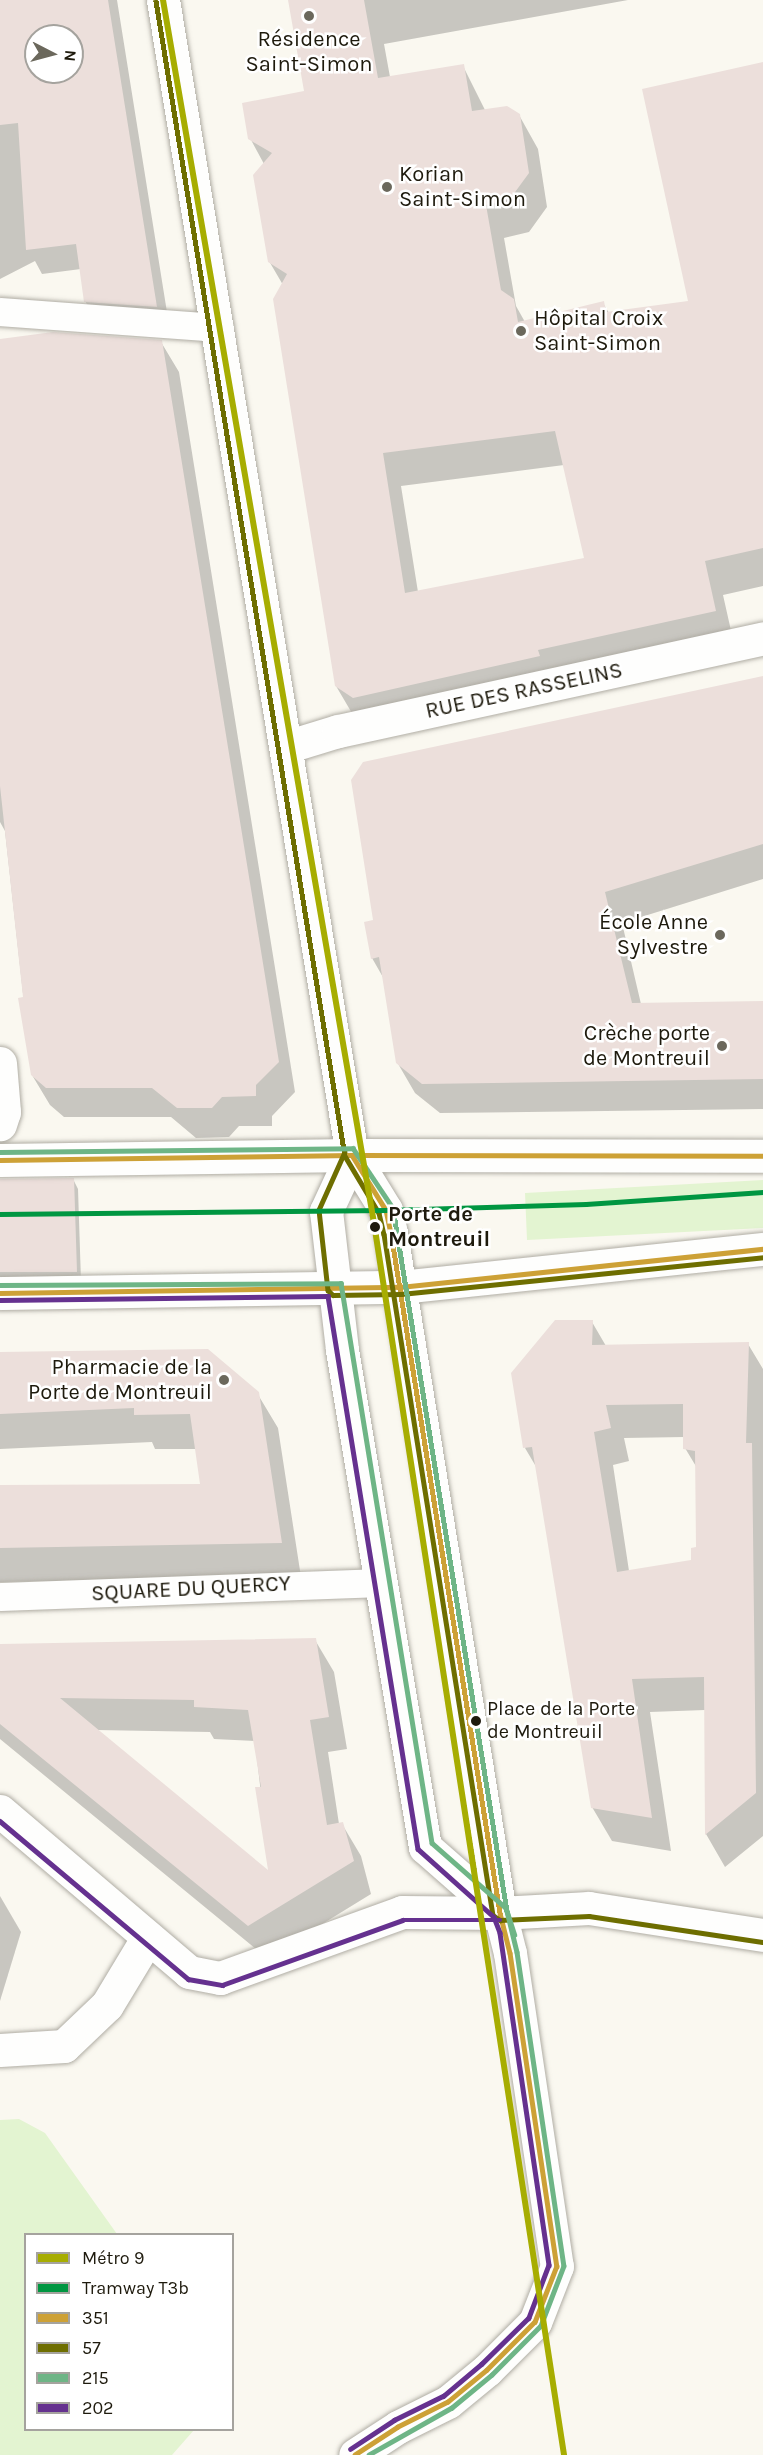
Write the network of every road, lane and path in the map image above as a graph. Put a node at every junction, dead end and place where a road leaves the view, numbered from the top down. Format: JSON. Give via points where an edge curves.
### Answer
{"nodes":[{"id":1,"x":163,"y":0,"type":"edge"},
{"id":2,"x":0,"y":312,"type":"edge"},
{"id":3,"x":219,"y":328,"type":"junction"},
{"id":4,"x":763,"y":638,"type":"edge"},
{"id":5,"x":286,"y":747,"type":"junction"},
{"id":6,"x":0,"y":1063,"type":"edge"},
{"id":7,"x":0,"y":1124,"type":"edge"},
{"id":8,"x":352,"y":1155,"type":"junction"},
{"id":9,"x":763,"y":1156,"type":"edge"},
{"id":10,"x":0,"y":1160,"type":"edge"},
{"id":11,"x":763,"y":1249,"type":"edge"},
{"id":12,"x":400,"y":1287,"type":"junction"},
{"id":13,"x":335,"y":1288,"type":"junction"},
{"id":14,"x":0,"y":1293,"type":"edge"},
{"id":15,"x":382,"y":1583,"type":"junction"},
{"id":16,"x":0,"y":1598,"type":"edge"},
{"id":17,"x":0,"y":1811,"type":"edge"},
{"id":18,"x":500,"y":1913,"type":"junction"},
{"id":19,"x":763,"y":1935,"type":"edge"},
{"id":20,"x":148,"y":1937,"type":"junction"},
{"id":21,"x":0,"y":2050,"type":"edge"},
{"id":22,"x":355,"y":2455,"type":"edge"}],
"edges":[{"from":1,"to":3,"type":"main road"},
{"from":2,"to":3,"type":"street"},
{"from":3,"to":5,"type":"main road"},
{"from":4,"to":5,"type":"main road","name":"RUE DES RASSELINS","via":[[338,731]]},
{"from":5,"to":8,"type":"main road"},
{"from":6,"to":7,"type":"main road","via":[[4,1112]]},
{"from":8,"to":9,"type":"main road"},
{"from":8,"to":10,"type":"main road"},
{"from":8,"to":12,"type":"main road","via":[[386,1210]]},
{"from":8,"to":13,"type":"main road","via":[[326,1211]]},
{"from":11,"to":12,"type":"main road"},
{"from":12,"to":13,"type":"main road"},
{"from":12,"to":18,"type":"main road"},
{"from":13,"to":14,"type":"main road"},
{"from":13,"to":15,"type":"main road"},
{"from":15,"to":16,"type":"street","name":"SQUARE DU QUERCY"},
{"from":15,"to":18,"type":"main road","via":[[425,1846]]},
{"from":17,"to":20,"type":"main road"},
{"from":18,"to":19,"type":"main road","via":[[589,1908]]},
{"from":18,"to":20,"type":"main road","via":[[402,1912],[220,1978],[189,1972]]},
{"from":18,"to":22,"type":"main road","via":[[510,1953],[557,2266],[535,2322],[487,2370],[448,2402],[398,2427]]},
{"from":20,"to":21,"type":"main road","via":[[106,2005],[64,2046]]}]}
